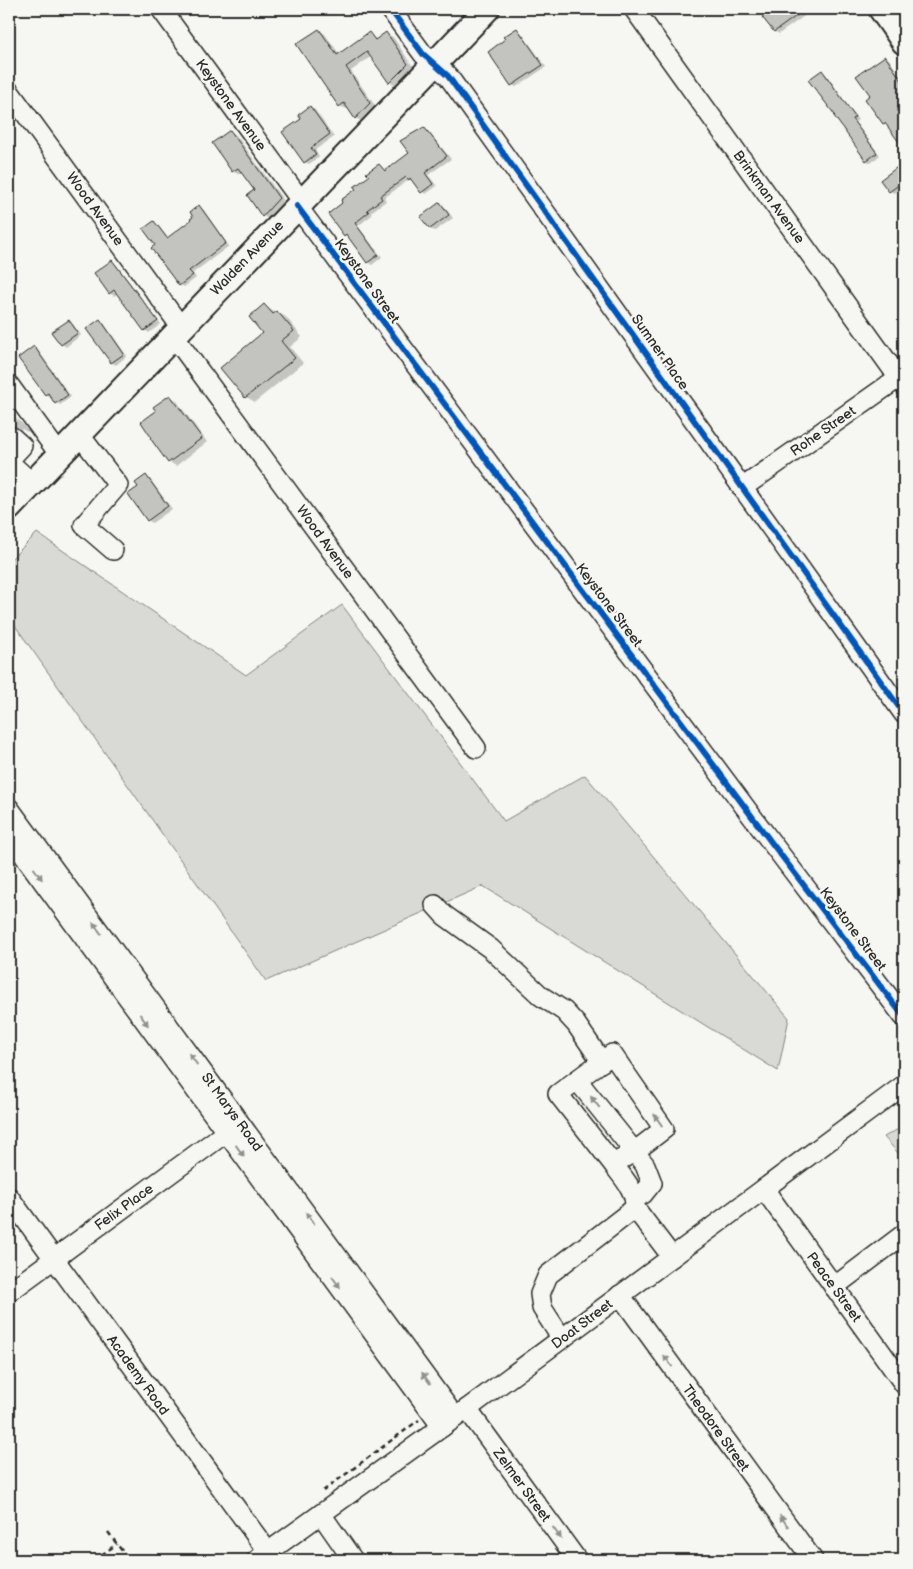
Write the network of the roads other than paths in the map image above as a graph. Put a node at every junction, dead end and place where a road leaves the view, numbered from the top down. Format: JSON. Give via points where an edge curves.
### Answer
{"nodes":[{"id":1,"x":160,"y":9,"type":"edge"},
{"id":2,"x":390,"y":9,"type":"edge"},
{"id":3,"x":487,"y":9,"type":"edge"},
{"id":4,"x":634,"y":9,"type":"edge"},
{"id":5,"x":881,"y":9,"type":"edge"},
{"id":6,"x":904,"y":42,"type":"edge"},
{"id":7,"x":434,"y":64,"type":"junction"},
{"id":8,"x":9,"y":91,"type":"edge"},
{"id":9,"x":299,"y":204,"type":"junction"},
{"id":10,"x":177,"y":331,"type":"junction"},
{"id":11,"x":902,"y":379,"type":"edge"},
{"id":12,"x":9,"y":384,"type":"edge"},
{"id":13,"x":79,"y":434,"type":"junction"},
{"id":14,"x":12,"y":437,"type":"dead end"},
{"id":15,"x":59,"y":454,"type":"junction"},
{"id":16,"x":9,"y":461,"type":"edge"},
{"id":17,"x":32,"y":483,"type":"junction"},
{"id":18,"x":742,"y":488,"type":"junction"},
{"id":19,"x":9,"y":508,"type":"edge"},
{"id":20,"x":113,"y":550,"type":"dead end"},
{"id":21,"x":904,"y":714,"type":"edge"},
{"id":22,"x":476,"y":748,"type":"dead end"},
{"id":23,"x":9,"y":810,"type":"edge"},
{"id":24,"x":9,"y":835,"type":"edge"},
{"id":25,"x":435,"y":904,"type":"dead end"},
{"id":26,"x":134,"y":992,"type":"junction"},
{"id":27,"x":904,"y":1017,"type":"edge"},
{"id":28,"x":602,"y":1062,"type":"junction"},
{"id":29,"x":577,"y":1080,"type":"junction"},
{"id":30,"x":904,"y":1085,"type":"edge"},
{"id":31,"x":233,"y":1127,"type":"junction"},
{"id":32,"x":634,"y":1152,"type":"junction"},
{"id":33,"x":612,"y":1164,"type":"junction"},
{"id":34,"x":764,"y":1189,"type":"junction"},
{"id":35,"x":9,"y":1197,"type":"edge"},
{"id":36,"x":636,"y":1203,"type":"junction"},
{"id":37,"x":9,"y":1219,"type":"edge"},
{"id":38,"x":904,"y":1234,"type":"edge"},
{"id":39,"x":672,"y":1257,"type":"junction"},
{"id":40,"x":49,"y":1262,"type":"junction"},
{"id":41,"x":834,"y":1287,"type":"junction"},
{"id":42,"x":9,"y":1292,"type":"edge"},
{"id":43,"x":620,"y":1295,"type":"junction"},
{"id":44,"x":562,"y":1339,"type":"junction"},
{"id":45,"x":904,"y":1384,"type":"edge"},
{"id":46,"x":455,"y":1418,"type":"junction"},
{"id":47,"x":321,"y":1514,"type":"junction"},
{"id":48,"x":261,"y":1557,"type":"edge"},
{"id":49,"x":353,"y":1560,"type":"edge"},
{"id":50,"x":577,"y":1560,"type":"edge"},
{"id":51,"x":813,"y":1560,"type":"edge"}],
"edges":[{"from":1,"to":9,"type":"street","name":"Keystone Avenue"},
{"from":2,"to":7,"type":"street","name":"Sumner Place"},
{"from":3,"to":7,"type":"main road","name":"Walden Avenue"},
{"from":4,"to":11,"type":"street","name":"Brinkman Avenue"},
{"from":5,"to":6,"type":"main road"},
{"from":7,"to":9,"type":"main road","name":"Walden Avenue"},
{"from":7,"to":18,"type":"street","name":"Sumner Place","via":[[448,76]]},
{"from":8,"to":10,"type":"street","name":"Wood Avenue"},
{"from":9,"to":10,"type":"main road","name":"Walden Avenue"},
{"from":9,"to":27,"type":"street","name":"Keystone Street","via":[[738,799]]},
{"from":10,"to":13,"type":"main road","name":"Walden Avenue"},
{"from":10,"to":22,"type":"street","name":"Wood Avenue"},
{"from":11,"to":18,"type":"street","name":"Rohe Street"},
{"from":12,"to":15,"type":"street"},
{"from":13,"to":15,"type":"main road","name":"Walden Avenue"},
{"from":13,"to":20,"type":"street","via":[[118,485],[84,525]]},
{"from":14,"to":16,"type":"street","via":[[22,446]]},
{"from":15,"to":17,"type":"main road","name":"Walden Avenue"},
{"from":16,"to":17,"type":"street"},
{"from":17,"to":19,"type":"main road","name":"Walden Avenue"},
{"from":18,"to":21,"type":"street","name":"Sumner Place"},
{"from":26,"to":23,"type":"street","name":"St Marys Road","one_way":true},
{"from":24,"to":26,"type":"street","name":"St Marys Road","one_way":true},
{"from":25,"to":28,"type":"street","via":[[444,915],[491,949],[540,996],[564,1011]]},
{"from":26,"to":31,"type":"street","name":"St Marys Road"},
{"from":28,"to":29,"type":"street"},
{"from":32,"to":28,"type":"street","one_way":true,"via":[[664,1129],[612,1054]]},
{"from":32,"to":29,"type":"street","one_way":true},
{"from":29,"to":33,"type":"street","via":[[558,1094]]},
{"from":30,"to":34,"type":"street","name":"Doat Street"},
{"from":31,"to":40,"type":"street","name":"Felix Place"},
{"from":31,"to":46,"type":"street","name":"St Marys Road","via":[[322,1248]]},
{"from":32,"to":33,"type":"street"},
{"from":32,"to":36,"type":"street","via":[[652,1183]]},
{"from":33,"to":36,"type":"street","via":[[633,1192]]},
{"from":34,"to":39,"type":"street","name":"Doat Street"},
{"from":34,"to":41,"type":"street","name":"Peace Street"},
{"from":35,"to":40,"type":"street","name":"Academy Road"},
{"from":36,"to":39,"type":"street"},
{"from":36,"to":44,"type":"street","via":[[548,1275],[540,1294],[542,1308]]},
{"from":37,"to":40,"type":"street","name":"Academy Road"},
{"from":38,"to":41,"type":"street"},
{"from":39,"to":43,"type":"street","name":"Doat Street"},
{"from":40,"to":42,"type":"street","name":"Felix Place"},
{"from":40,"to":48,"type":"street","name":"Academy Road"},
{"from":41,"to":45,"type":"street","name":"Peace Street"},
{"from":43,"to":44,"type":"street","name":"Doat Street"},
{"from":51,"to":43,"type":"street","name":"Theodore Street","one_way":true},
{"from":44,"to":46,"type":"street","name":"Doat Street"},
{"from":46,"to":47,"type":"street","name":"Doat Street"},
{"from":46,"to":50,"type":"street","name":"Zelmer Street","one_way":true},
{"from":47,"to":48,"type":"street","name":"Doat Street"},
{"from":47,"to":49,"type":"street"}]}
